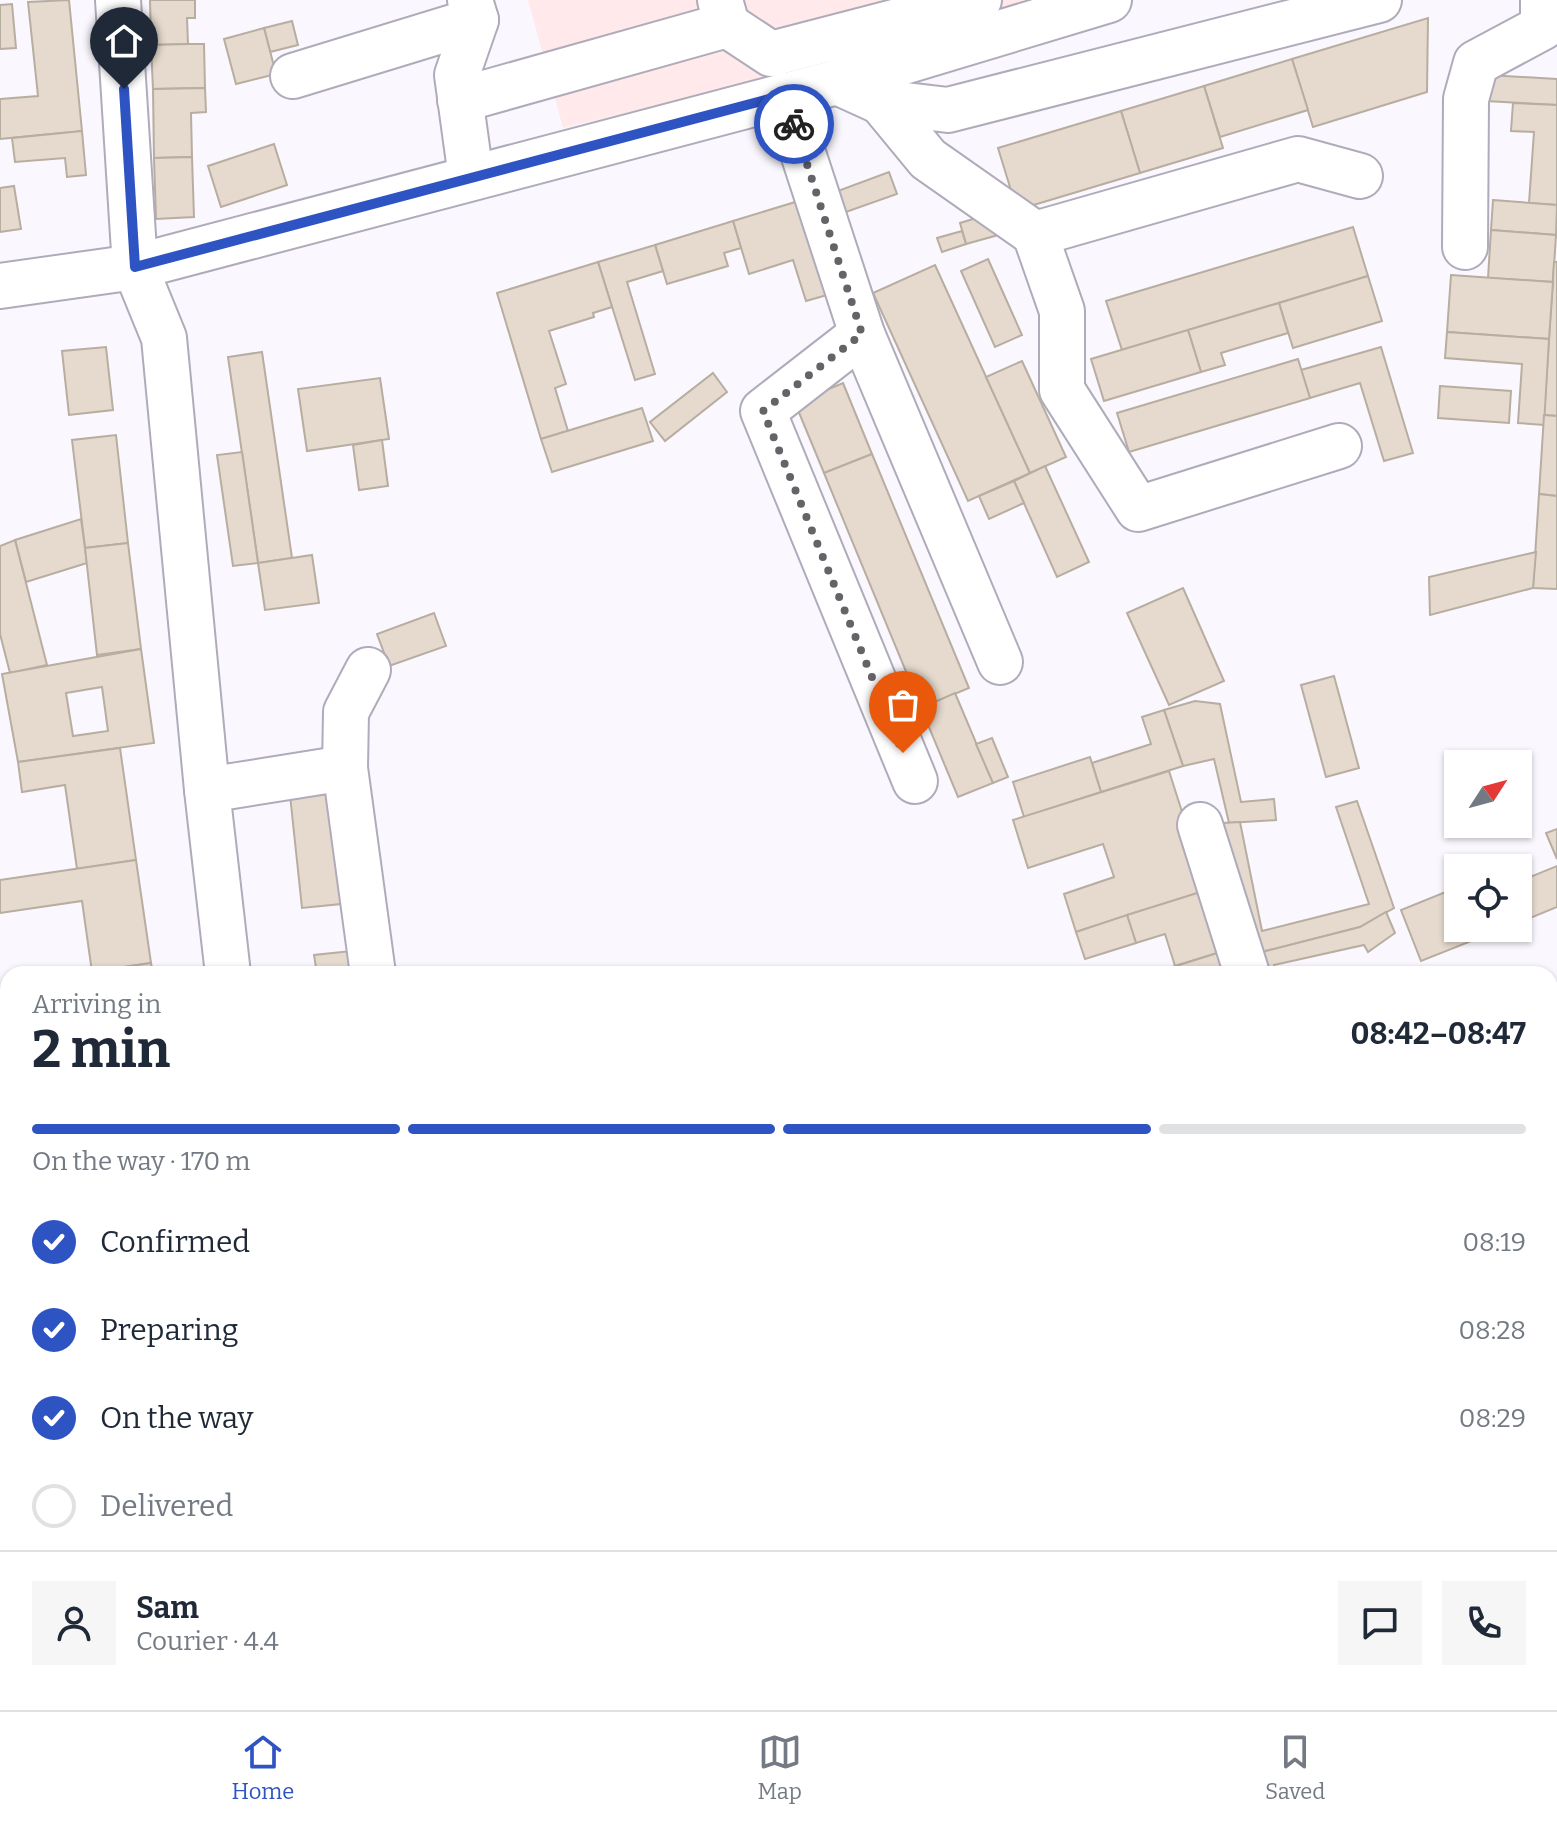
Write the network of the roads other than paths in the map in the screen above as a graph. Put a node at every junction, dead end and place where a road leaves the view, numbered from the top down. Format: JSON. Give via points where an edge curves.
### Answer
{"nodes":[{"id":1,"x":118,"y":0,"type":"edge"},
{"id":2,"x":979,"y":0,"type":"edge"},
{"id":3,"x":1109,"y":0,"type":"edge"},
{"id":4,"x":1379,"y":0,"type":"edge"},
{"id":5,"x":1543,"y":0,"type":"edge"},
{"id":6,"x":473,"y":10,"type":"edge"},
{"id":7,"x":724,"y":12,"type":"edge"},
{"id":8,"x":293,"y":76,"type":"dead end"},
{"id":9,"x":837,"y":82,"type":"junction"},
{"id":10,"x":784,"y":95,"type":"junction"},
{"id":11,"x":460,"y":100,"type":"junction"},
{"id":12,"x":881,"y":102,"type":"junction"},
{"id":13,"x":1360,"y":176,"type":"dead end"},
{"id":14,"x":471,"y":177,"type":"junction"},
{"id":15,"x":1035,"y":234,"type":"junction"},
{"id":16,"x":1465,"y":247,"type":"dead end"},
{"id":17,"x":135,"y":267,"type":"junction"},
{"id":18,"x":0,"y":286,"type":"edge"},
{"id":19,"x":862,"y":334,"type":"junction"},
{"id":20,"x":1339,"y":446,"type":"dead end"},
{"id":21,"x":1000,"y":662,"type":"dead end"},
{"id":22,"x":368,"y":670,"type":"dead end"},
{"id":23,"x":345,"y":768,"type":"junction"},
{"id":24,"x":915,"y":781,"type":"dead end"},
{"id":25,"x":207,"y":790,"type":"junction"},
{"id":26,"x":1200,"y":825,"type":"dead end"},
{"id":27,"x":227,"y":966,"type":"edge"},
{"id":28,"x":372,"y":966,"type":"edge"},
{"id":29,"x":1244,"y":966,"type":"edge"}],
"edges":[{"from":1,"to":17,"type":"street"},
{"from":2,"to":7,"type":"street","via":[[771,54]]},
{"from":3,"to":9,"type":"street"},
{"from":4,"to":12,"type":"street","via":[[948,110]]},
{"from":5,"to":16,"type":"street","via":[[1543,27],[1476,63],[1466,99]]},
{"from":6,"to":8,"type":"street"},
{"from":6,"to":11,"type":"street","via":[[457,75]]},
{"from":7,"to":11,"type":"street"},
{"from":9,"to":10,"type":"street"},
{"from":9,"to":12,"type":"street"},
{"from":10,"to":14,"type":"street"},
{"from":10,"to":19,"type":"street"},
{"from":11,"to":14,"type":"street"},
{"from":12,"to":15,"type":"street","via":[[928,159]]},
{"from":13,"to":15,"type":"street","via":[[1298,159]]},
{"from":14,"to":17,"type":"street"},
{"from":15,"to":20,"type":"street","via":[[1062,311],[1062,390],[1138,509]]},
{"from":17,"to":18,"type":"street"},
{"from":17,"to":25,"type":"street","via":[[164,338]]},
{"from":19,"to":21,"type":"street"},
{"from":19,"to":24,"type":"street","via":[[763,411]]},
{"from":22,"to":23,"type":"street","via":[[346,712]]},
{"from":23,"to":25,"type":"street"},
{"from":23,"to":28,"type":"street"},
{"from":25,"to":27,"type":"street"},
{"from":26,"to":29,"type":"street"}]}
